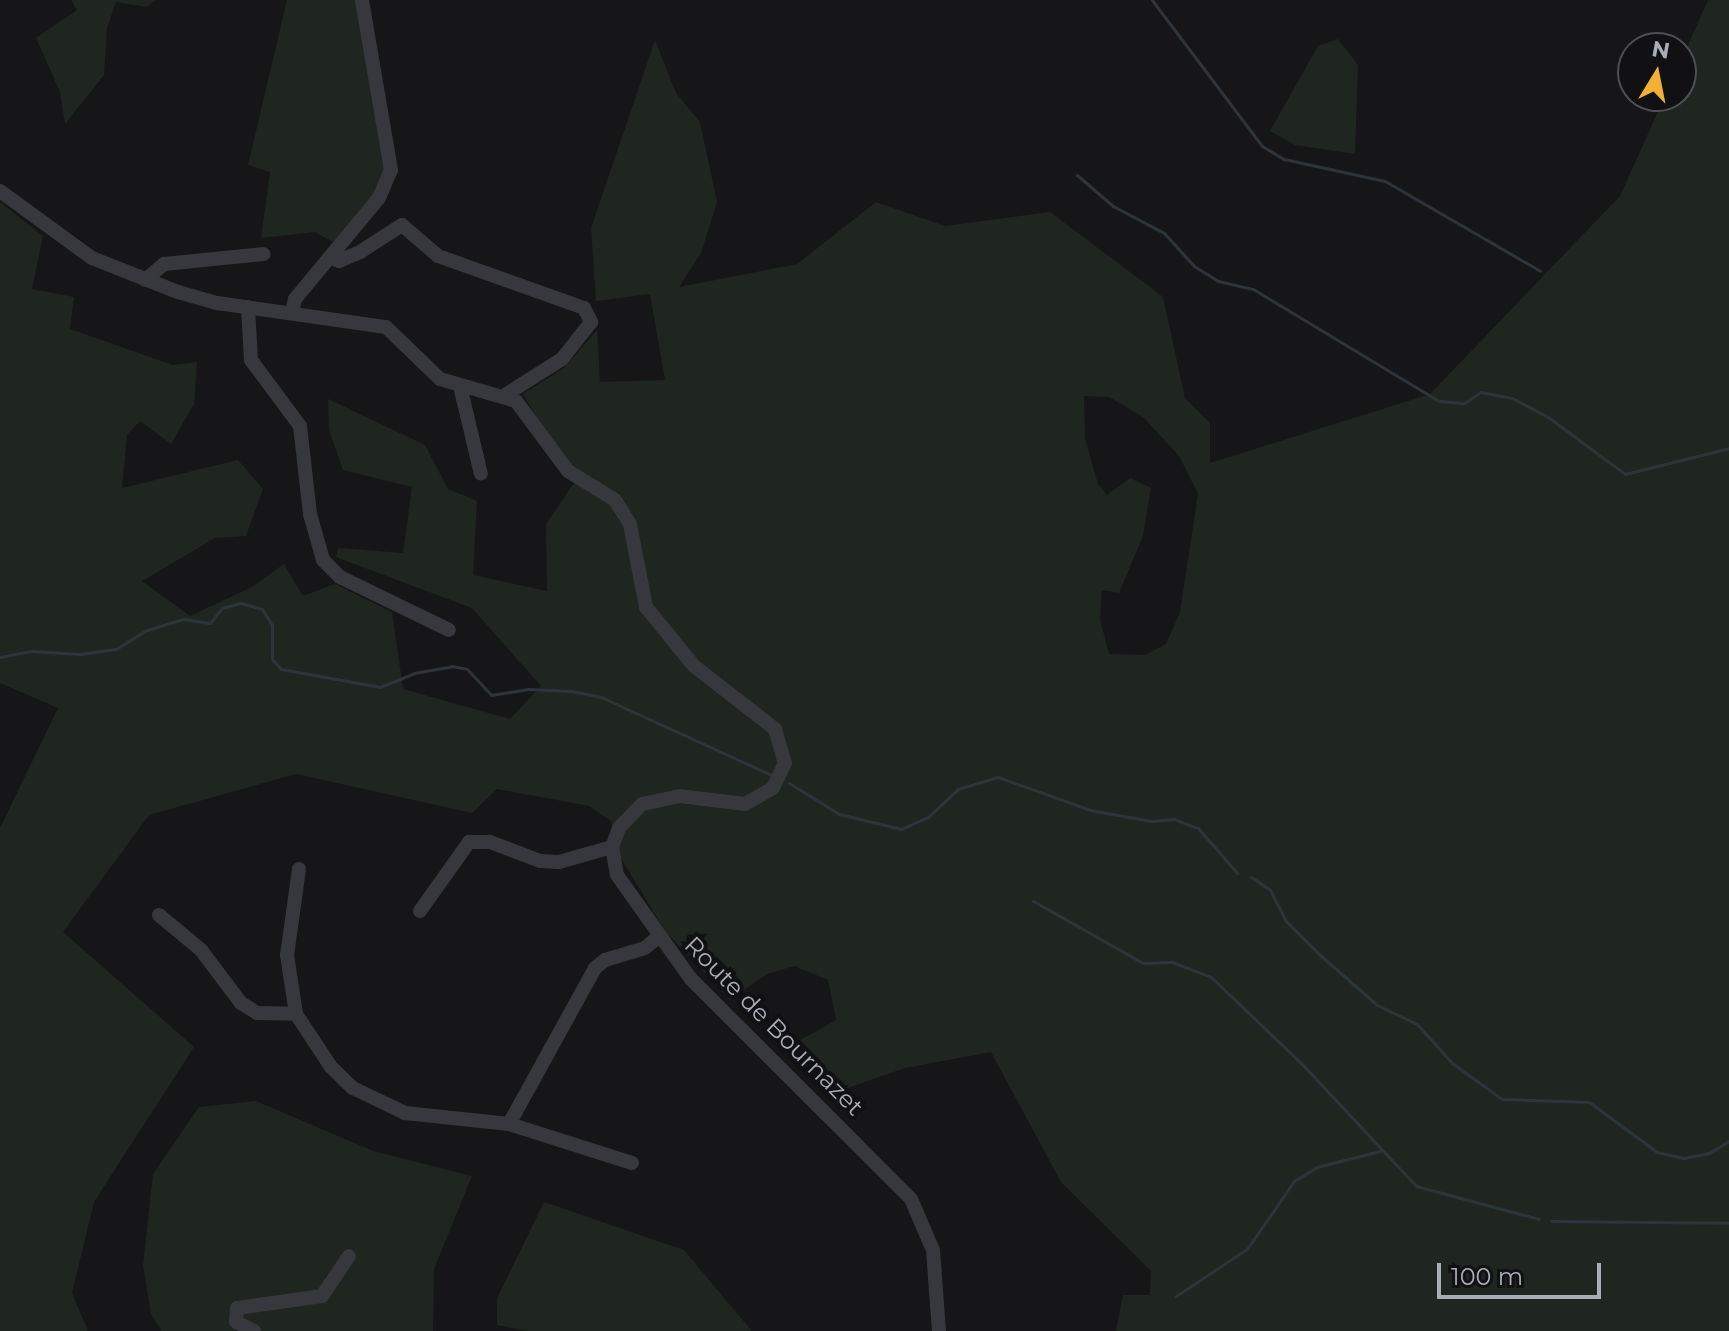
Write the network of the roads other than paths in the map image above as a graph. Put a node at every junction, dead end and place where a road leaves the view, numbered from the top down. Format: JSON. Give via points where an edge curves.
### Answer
{"nodes":[{"id":1,"x":362,"y":0,"type":"edge"},
{"id":2,"x":0,"y":191,"type":"edge"},
{"id":3,"x":264,"y":254,"type":"dead end"},
{"id":4,"x":332,"y":258,"type":"junction"},
{"id":5,"x":145,"y":280,"type":"junction"},
{"id":6,"x":248,"y":307,"type":"junction"},
{"id":7,"x":292,"y":312,"type":"junction"},
{"id":8,"x":460,"y":386,"type":"junction"},
{"id":9,"x":505,"y":395,"type":"junction"},
{"id":10,"x":481,"y":474,"type":"dead end"},
{"id":11,"x":449,"y":630,"type":"dead end"},
{"id":12,"x":612,"y":847,"type":"junction"},
{"id":13,"x":299,"y":869,"type":"dead end"},
{"id":14,"x":420,"y":911,"type":"dead end"},
{"id":15,"x":159,"y":915,"type":"dead end"},
{"id":16,"x":657,"y":938,"type":"junction"},
{"id":17,"x":296,"y":1014,"type":"junction"},
{"id":18,"x":509,"y":1124,"type":"junction"},
{"id":19,"x":632,"y":1163,"type":"dead end"},
{"id":20,"x":349,"y":1256,"type":"dead end"},
{"id":21,"x":254,"y":1331,"type":"edge"},
{"id":22,"x":939,"y":1331,"type":"edge"}],
"edges":[{"from":1,"to":4,"type":"street","via":[[391,170],[379,198]]},
{"from":2,"to":5,"type":"street","via":[[55,235]]},
{"from":3,"to":5,"type":"street","via":[[164,264]]},
{"from":4,"to":7,"type":"street","via":[[295,299]]},
{"from":4,"to":9,"type":"street","via":[[339,261],[360,252],[402,225],[426,249],[584,308],[591,316],[562,359]]},
{"from":5,"to":6,"type":"street","via":[[203,300]]},
{"from":6,"to":7,"type":"street"},
{"from":6,"to":11,"type":"street","via":[[251,360],[300,426],[310,514],[323,560],[340,577]]},
{"from":7,"to":8,"type":"street","via":[[386,327],[440,379]]},
{"from":8,"to":9,"type":"street"},
{"from":8,"to":10,"type":"street"},
{"from":9,"to":12,"type":"street","via":[[529,414],[568,471],[615,500],[630,524],[646,607],[694,666],[775,729],[784,747],[781,777],[773,788],[745,804],[680,796],[642,804],[619,828]]},
{"from":12,"to":14,"type":"street","via":[[559,862],[540,861],[490,842],[469,842]]},
{"from":12,"to":16,"type":"street","name":"Route de Bournazet","via":[[617,875]]},
{"from":13,"to":17,"type":"street","via":[[287,955]]},
{"from":15,"to":17,"type":"street","via":[[201,950],[241,1003],[257,1013]]},
{"from":16,"to":18,"type":"street","via":[[595,968]]},
{"from":16,"to":22,"type":"street","name":"Route de Bournazet","via":[[723,1012],[911,1199],[933,1250]]},
{"from":17,"to":18,"type":"street","via":[[331,1067],[378,1103],[425,1116]]},
{"from":18,"to":19,"type":"street"},
{"from":20,"to":21,"type":"street","via":[[322,1296],[237,1308],[236,1322]]}]}
